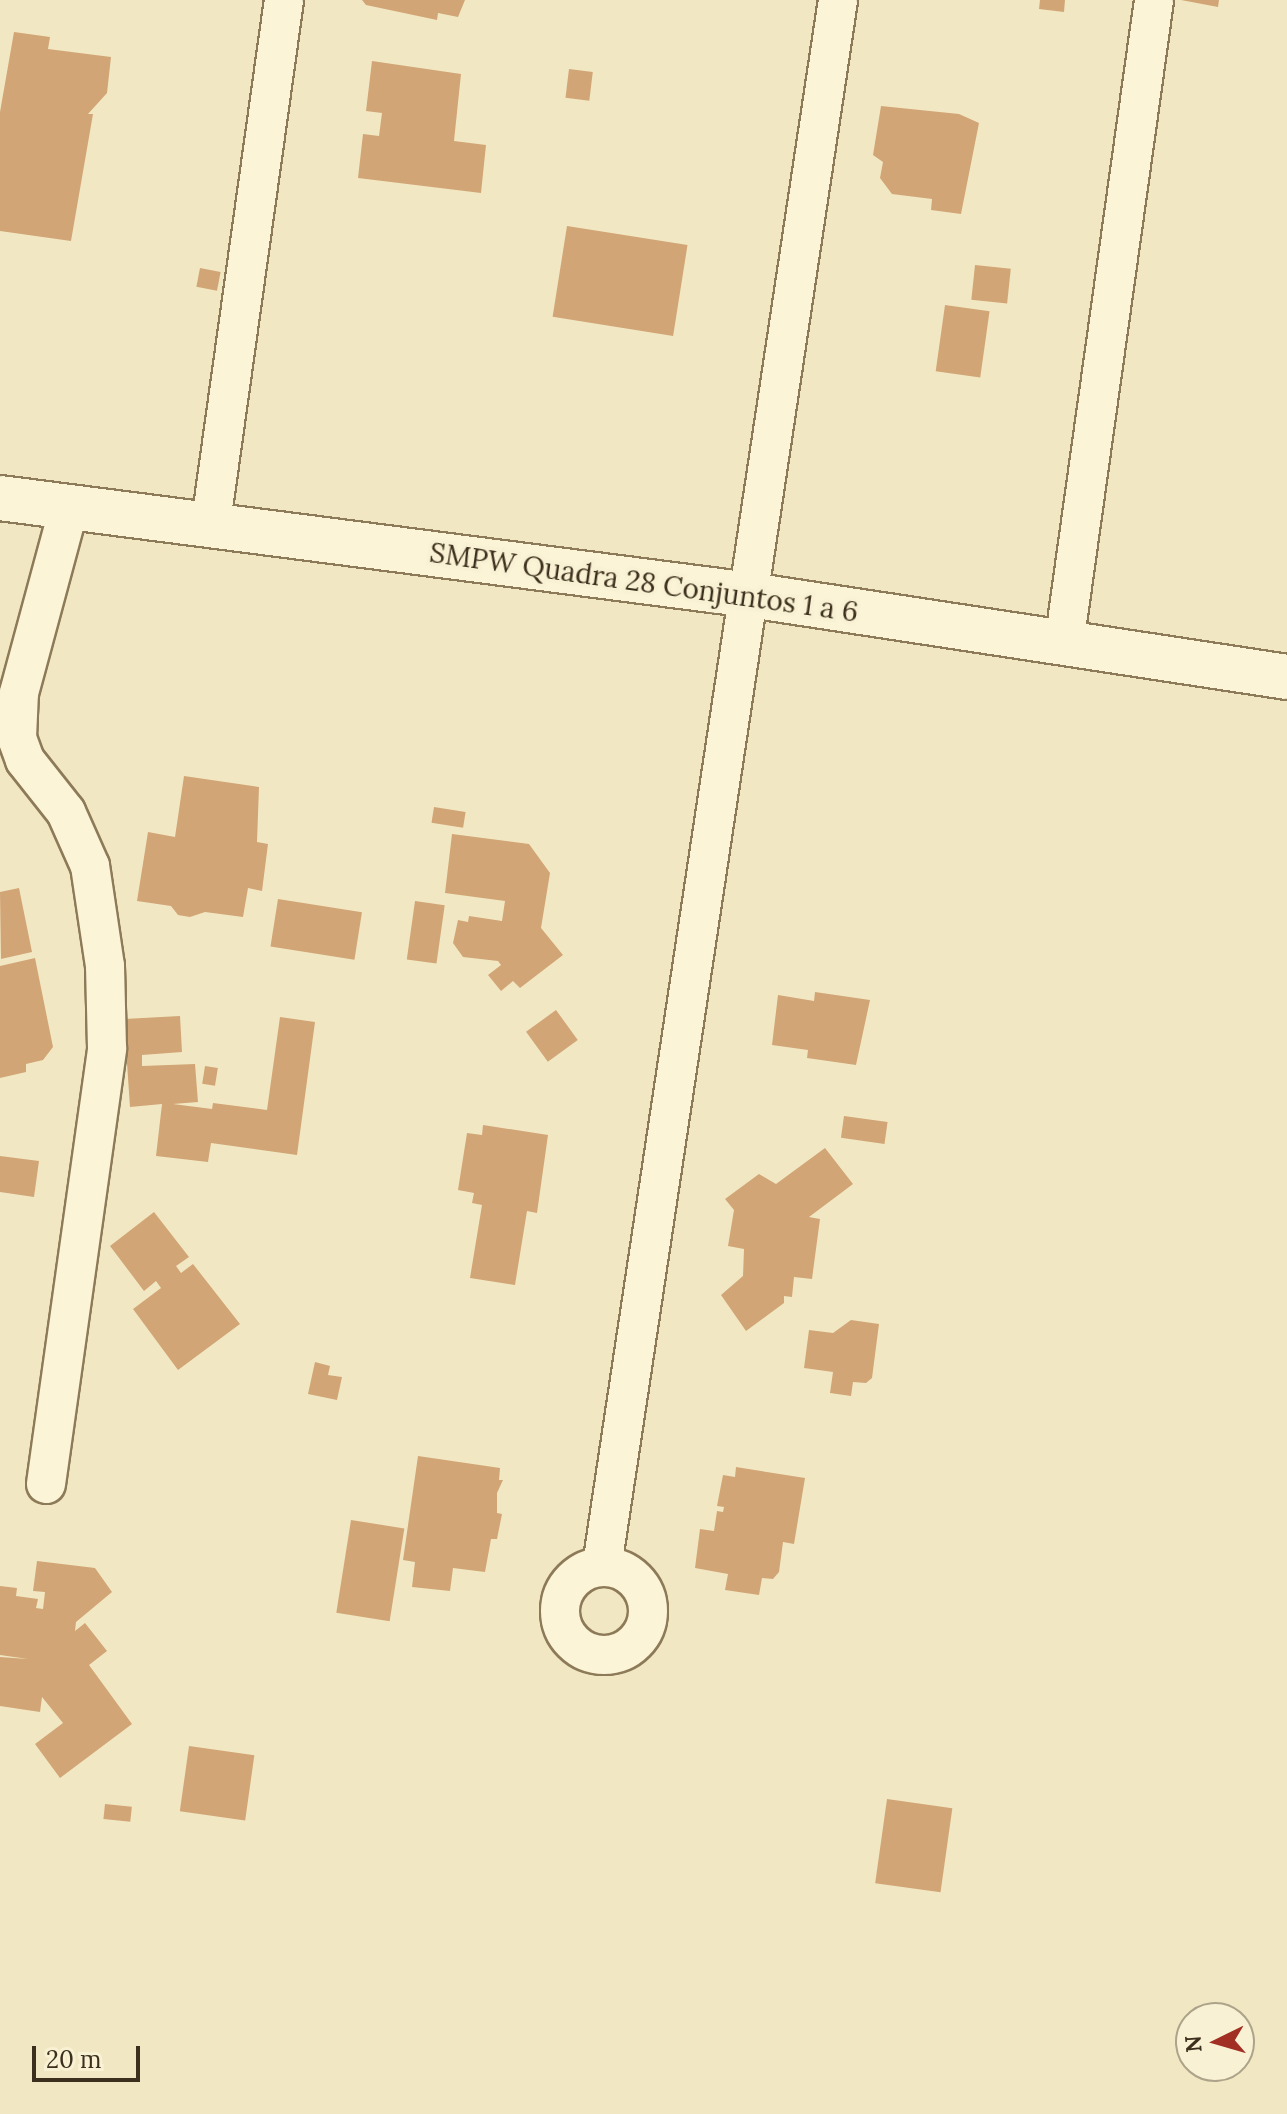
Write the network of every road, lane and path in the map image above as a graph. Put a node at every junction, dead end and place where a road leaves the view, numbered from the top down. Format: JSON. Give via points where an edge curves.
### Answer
{"nodes":[{"id":1,"x":284,"y":0,"type":"edge"},
{"id":2,"x":838,"y":0,"type":"edge"},
{"id":3,"x":1154,"y":0,"type":"edge"},
{"id":4,"x":0,"y":498,"type":"edge"},
{"id":5,"x":69,"y":508,"type":"junction"},
{"id":6,"x":211,"y":522,"type":"junction"},
{"id":7,"x":750,"y":595,"type":"junction"},
{"id":8,"x":1064,"y":644,"type":"junction"},
{"id":9,"x":1287,"y":677,"type":"edge"},
{"id":10,"x":46,"y":1484,"type":"dead end"},
{"id":11,"x":602,"y":1566,"type":"dead end"}],
"edges":[{"from":1,"to":6,"type":"street"},
{"from":2,"to":7,"type":"street"},
{"from":3,"to":8,"type":"street"},
{"from":4,"to":5,"type":"street","name":"SMPW Quadra 28 Conjuntos 1 a 6"},
{"from":5,"to":6,"type":"street","name":"SMPW Quadra 28 Conjuntos 1 a 6"},
{"from":5,"to":10,"type":"street","via":[[19,693],[17,738],[25,760],[66,812],[90,866],[105,966],[107,1048]]},
{"from":6,"to":7,"type":"street","name":"SMPW Quadra 28 Conjuntos 1 a 6"},
{"from":7,"to":8,"type":"street","name":"SMPW Quadra 28 Conjuntos 1 a 6"},
{"from":7,"to":11,"type":"street"},
{"from":8,"to":9,"type":"street","name":"SMPW Quadra 28 Conjuntos 1 a 6"}]}
